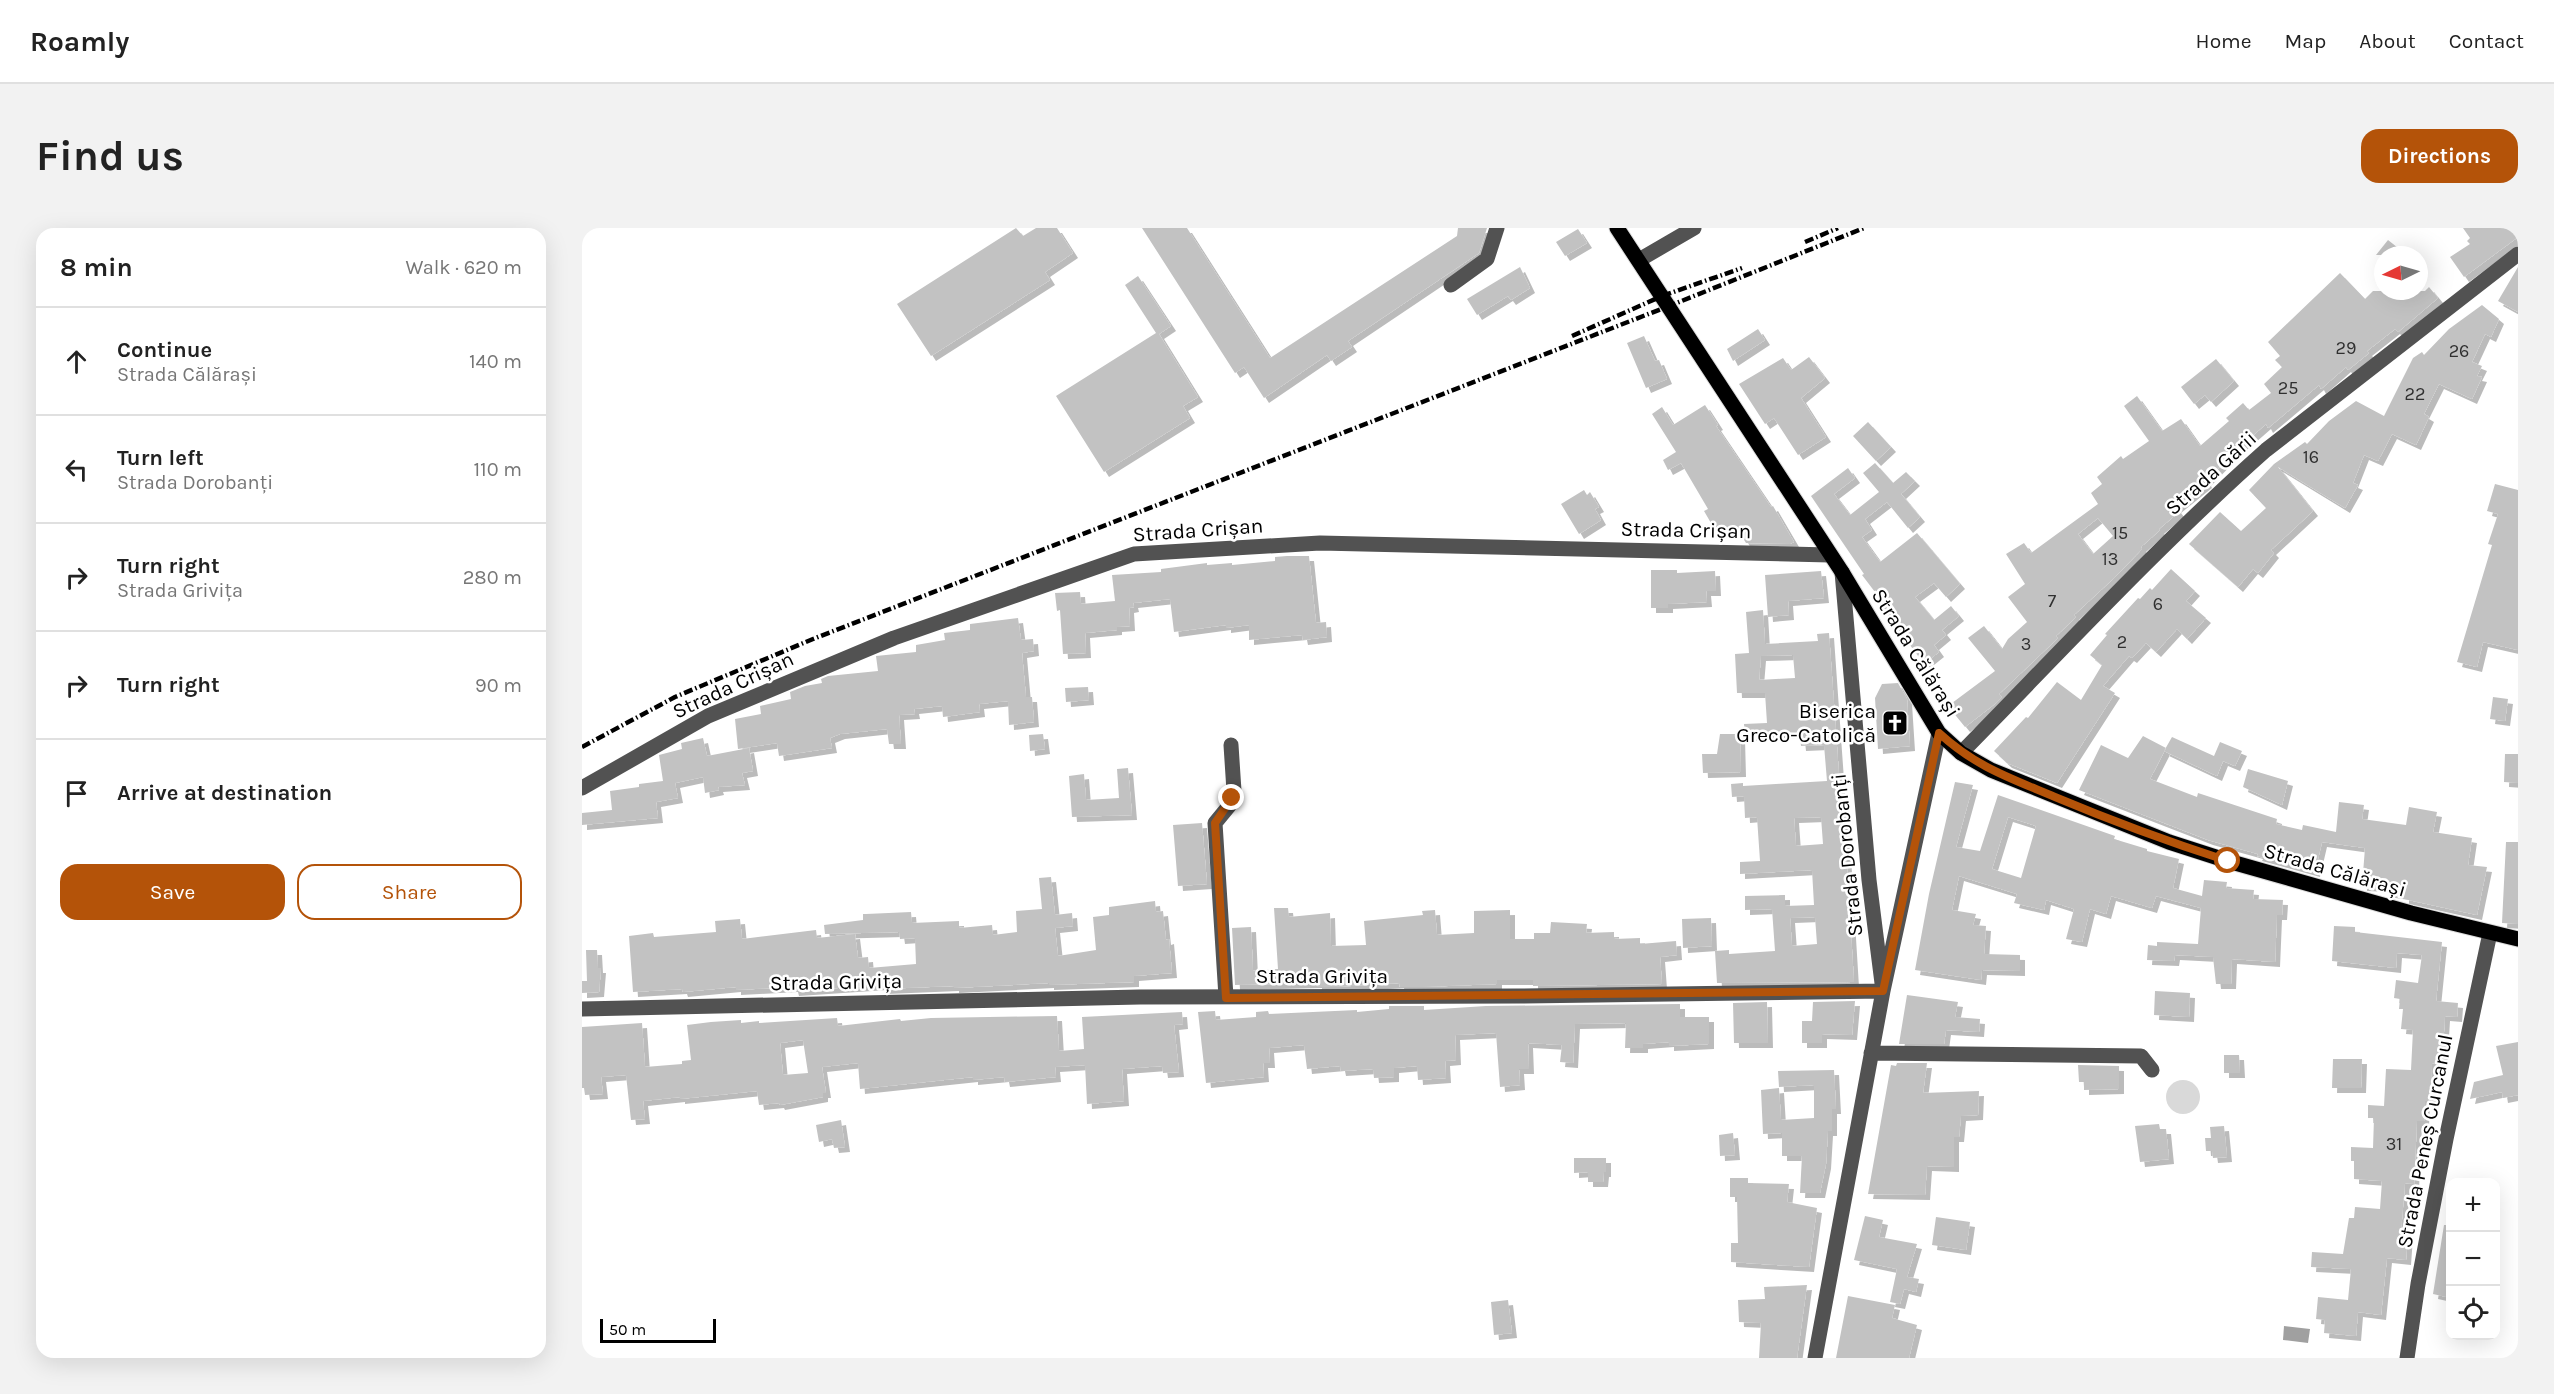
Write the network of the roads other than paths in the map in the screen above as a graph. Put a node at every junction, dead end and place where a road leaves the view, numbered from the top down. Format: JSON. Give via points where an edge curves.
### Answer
{"nodes":[{"id":1,"x":1497,"y":228,"type":"edge"},
{"id":2,"x":1617,"y":228,"type":"edge"},
{"id":3,"x":1694,"y":228,"type":"edge"},
{"id":4,"x":2518,"y":254,"type":"edge"},
{"id":5,"x":1639,"y":260,"type":"junction"},
{"id":6,"x":1450,"y":285,"type":"dead end"},
{"id":7,"x":1830,"y":555,"type":"junction"},
{"id":8,"x":1842,"y":572,"type":"junction"},
{"id":9,"x":1939,"y":733,"type":"junction"},
{"id":10,"x":1231,"y":745,"type":"dead end"},
{"id":11,"x":1961,"y":753,"type":"junction"},
{"id":12,"x":582,"y":788,"type":"edge"},
{"id":13,"x":2490,"y":933,"type":"junction"},
{"id":14,"x":2518,"y":939,"type":"edge"},
{"id":15,"x":1883,"y":991,"type":"junction"},
{"id":16,"x":1226,"y":998,"type":"junction"},
{"id":17,"x":582,"y":1009,"type":"edge"},
{"id":18,"x":1871,"y":1053,"type":"junction"},
{"id":19,"x":2152,"y":1070,"type":"dead end"},
{"id":20,"x":1815,"y":1358,"type":"edge"},
{"id":21,"x":2407,"y":1358,"type":"edge"}],
"edges":[{"from":1,"to":6,"type":"street","via":[[1487,259]]},
{"from":2,"to":5,"type":"main road","name":"Strada Călărași"},
{"from":3,"to":5,"type":"street"},
{"from":4,"to":11,"type":"street","name":"Strada Gării","via":[[2230,482]]},
{"from":5,"to":7,"type":"main road","name":"Strada Călărași"},
{"from":7,"to":8,"type":"main road","name":"Strada Călărași"},
{"from":7,"to":12,"type":"street","name":"Strada Crișan","via":[[1320,543],[1134,554],[894,638],[719,712]]},
{"from":8,"to":9,"type":"main road","name":"Strada Călărași"},
{"from":8,"to":15,"type":"street","name":"Strada Dorobanți","via":[[1869,880]]},
{"from":9,"to":11,"type":"main road","name":"Strada Călărași"},
{"from":9,"to":15,"type":"street","name":"Strada Dorobanți"},
{"from":10,"to":16,"type":"street","via":[[1234,791],[1229,806],[1215,823]]},
{"from":11,"to":13,"type":"main road","name":"Strada Călărași","via":[[1991,770],[2169,842]]},
{"from":13,"to":14,"type":"main road","name":"Strada Călărași"},
{"from":13,"to":21,"type":"street","name":"Strada Peneș Curcanul","via":[[2444,1150]]},
{"from":15,"to":16,"type":"street","name":"Strada Grivița"},
{"from":15,"to":18,"type":"street","name":"Strada Dorobanți"},
{"from":16,"to":17,"type":"street","name":"Strada Grivița"},
{"from":18,"to":19,"type":"street","via":[[2141,1056]]},
{"from":18,"to":20,"type":"street","name":"Strada Dorobanți"}]}
